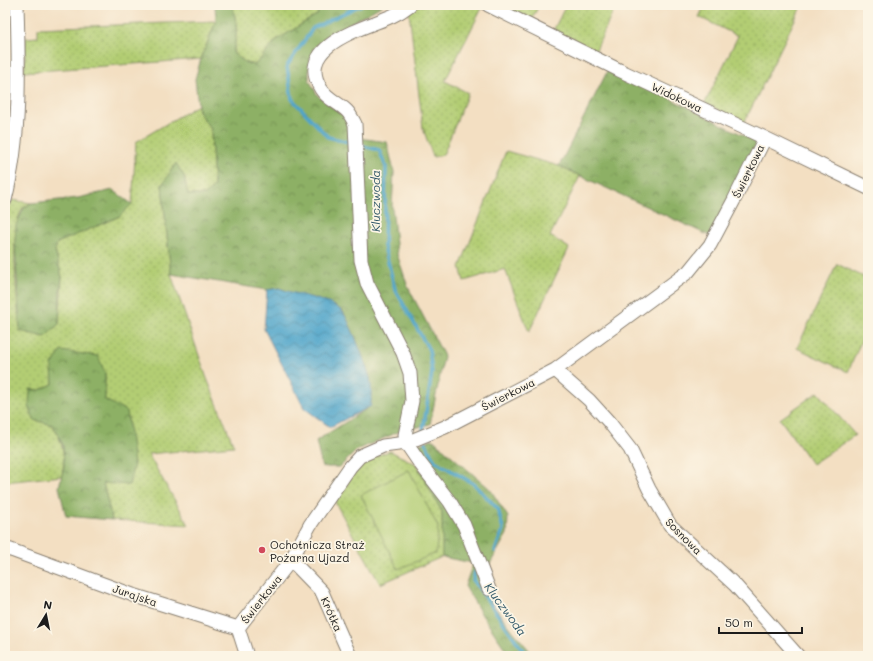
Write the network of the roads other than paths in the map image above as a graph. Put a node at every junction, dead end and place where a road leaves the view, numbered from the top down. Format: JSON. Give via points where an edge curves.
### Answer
{"nodes":[{"id":1,"x":17,"y":5,"type":"edge"},
{"id":2,"x":410,"y":5,"type":"edge"},
{"id":3,"x":488,"y":5,"type":"edge"},
{"id":4,"x":765,"y":138,"type":"junction"},
{"id":5,"x":10,"y":144,"type":"edge"},
{"id":6,"x":868,"y":188,"type":"edge"},
{"id":7,"x":5,"y":200,"type":"edge"},
{"id":8,"x":555,"y":370,"type":"junction"},
{"id":9,"x":406,"y":443,"type":"junction"},
{"id":10,"x":5,"y":549,"type":"edge"},
{"id":11,"x":291,"y":560,"type":"junction"},
{"id":12,"x":488,"y":589,"type":"dead end"},
{"id":13,"x":238,"y":628,"type":"junction"},
{"id":14,"x":247,"y":656,"type":"edge"},
{"id":15,"x":350,"y":656,"type":"edge"},
{"id":16,"x":798,"y":656,"type":"edge"}],
"edges":[{"from":1,"to":5,"type":"street","via":[[19,67]]},
{"from":2,"to":9,"type":"street","via":[[393,16],[330,44],[321,54],[316,66],[316,78],[322,90],[348,112],[355,124],[360,248],[364,272],[410,373],[412,401]]},
{"from":3,"to":4,"type":"street","name":"Widokowa"},
{"from":4,"to":6,"type":"street","name":"Widokowa"},
{"from":4,"to":8,"type":"street","name":"Świerkowa","via":[[710,245],[688,272]]},
{"from":5,"to":7,"type":"street"},
{"from":8,"to":9,"type":"street","name":"Świerkowa","via":[[462,419]]},
{"from":8,"to":16,"type":"street","name":"Sosnowa","via":[[589,400],[630,449],[670,525],[735,585]]},
{"from":9,"to":11,"type":"street","name":"Świerkowa","via":[[383,446],[360,456],[310,525]]},
{"from":9,"to":12,"type":"street","via":[[464,525]]},
{"from":10,"to":13,"type":"street","name":"Jurajska","via":[[133,595]]},
{"from":11,"to":13,"type":"street","name":"Świerkowa"},
{"from":11,"to":15,"type":"street","name":"Krótka","via":[[322,592]]},
{"from":13,"to":14,"type":"street"}]}
